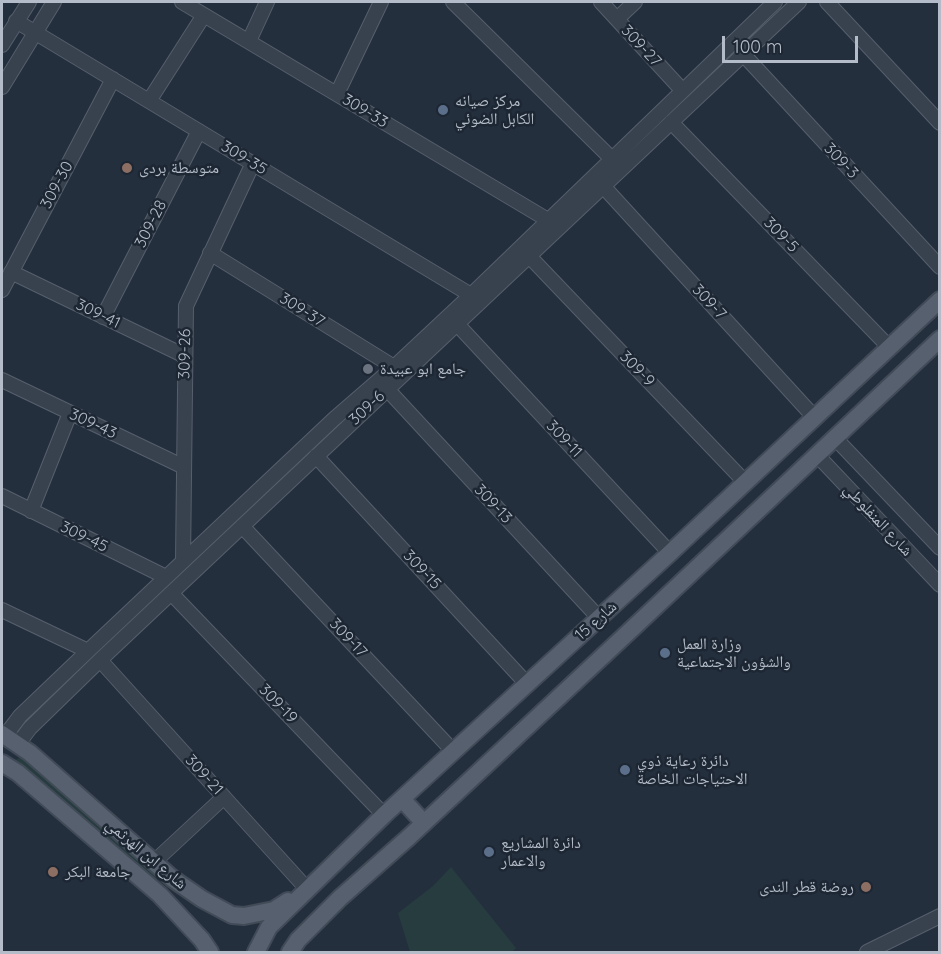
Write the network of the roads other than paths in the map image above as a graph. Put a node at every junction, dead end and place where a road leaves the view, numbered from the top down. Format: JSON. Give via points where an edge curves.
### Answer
{"nodes":[{"id":1,"x":29,"y":2,"type":"edge"},
{"id":2,"x":54,"y":2,"type":"edge"},
{"id":3,"x":182,"y":2,"type":"edge"},
{"id":4,"x":267,"y":2,"type":"edge"},
{"id":5,"x":381,"y":2,"type":"edge"},
{"id":6,"x":453,"y":2,"type":"edge"},
{"id":7,"x":601,"y":2,"type":"edge"},
{"id":8,"x":635,"y":2,"type":"edge"},
{"id":9,"x":776,"y":2,"type":"edge"},
{"id":10,"x":799,"y":2,"type":"edge"},
{"id":11,"x":827,"y":2,"type":"edge"},
{"id":12,"x":204,"y":15,"type":"junction"},
{"id":13,"x":617,"y":19,"type":"junction"},
{"id":14,"x":9,"y":26,"type":"edge"},
{"id":15,"x":36,"y":33,"type":"junction"},
{"id":16,"x":249,"y":41,"type":"junction"},
{"id":17,"x":2,"y":45,"type":"edge"},
{"id":18,"x":722,"y":52,"type":"junction"},
{"id":19,"x":738,"y":59,"type":"junction"},
{"id":20,"x":113,"y":79,"type":"junction"},
{"id":21,"x":2,"y":87,"type":"edge"},
{"id":22,"x":682,"y":90,"type":"junction"},
{"id":23,"x":336,"y":94,"type":"junction"},
{"id":24,"x":149,"y":101,"type":"junction"},
{"id":25,"x":671,"y":122,"type":"junction"},
{"id":26,"x":939,"y":122,"type":"edge"},
{"id":27,"x":199,"y":131,"type":"junction"},
{"id":28,"x":253,"y":163,"type":"junction"},
{"id":29,"x":611,"y":167,"type":"junction"},
{"id":30,"x":603,"y":186,"type":"junction"},
{"id":31,"x":548,"y":220,"type":"junction"},
{"id":32,"x":210,"y":254,"type":"junction"},
{"id":33,"x":529,"y":256,"type":"junction"},
{"id":34,"x":939,"y":267,"type":"edge"},
{"id":35,"x":11,"y":272,"type":"junction"},
{"id":36,"x":2,"y":290,"type":"edge"},
{"id":37,"x":471,"y":295,"type":"junction"},
{"id":38,"x":939,"y":300,"type":"edge"},
{"id":39,"x":103,"y":317,"type":"junction"},
{"id":40,"x":457,"y":324,"type":"junction"},
{"id":41,"x":939,"y":339,"type":"edge"},
{"id":42,"x":890,"y":348,"type":"junction"},
{"id":43,"x":185,"y":357,"type":"junction"},
{"id":44,"x":394,"y":367,"type":"junction"},
{"id":45,"x":2,"y":380,"type":"edge"},
{"id":46,"x":387,"y":389,"type":"junction"},
{"id":47,"x":70,"y":413,"type":"junction"},
{"id":48,"x":815,"y":417,"type":"junction"},
{"id":49,"x":334,"y":419,"type":"junction"},
{"id":50,"x":344,"y":430,"type":"junction"},
{"id":51,"x":835,"y":438,"type":"junction"},
{"id":52,"x":817,"y":455,"type":"junction"},
{"id":53,"x":316,"y":456,"type":"junction"},
{"id":54,"x":184,"y":467,"type":"junction"},
{"id":55,"x":745,"y":482,"type":"junction"},
{"id":56,"x":2,"y":496,"type":"edge"},
{"id":57,"x":31,"y":511,"type":"junction"},
{"id":58,"x":242,"y":526,"type":"junction"},
{"id":59,"x":939,"y":547,"type":"edge"},
{"id":60,"x":670,"y":554,"type":"junction"},
{"id":61,"x":183,"y":561,"type":"junction"},
{"id":62,"x":921,"y":565,"type":"junction"},
{"id":63,"x":166,"y":577,"type":"junction"},
{"id":64,"x":939,"y":585,"type":"edge"},
{"id":65,"x":171,"y":592,"type":"junction"},
{"id":66,"x":135,"y":607,"type":"junction"},
{"id":67,"x":2,"y":610,"type":"edge"},
{"id":68,"x":145,"y":617,"type":"junction"},
{"id":69,"x":599,"y":618,"type":"junction"},
{"id":70,"x":88,"y":651,"type":"junction"},
{"id":71,"x":100,"y":660,"type":"junction"},
{"id":72,"x":527,"y":684,"type":"junction"},
{"id":73,"x":6,"y":740,"type":"edge"},
{"id":74,"x":453,"y":751,"type":"junction"},
{"id":75,"x":3,"y":767,"type":"edge"},
{"id":76,"x":224,"y":797,"type":"junction"},
{"id":77,"x":402,"y":798,"type":"junction"},
{"id":78,"x":384,"y":815,"type":"junction"},
{"id":79,"x":102,"y":816,"type":"junction"},
{"id":80,"x":424,"y":823,"type":"junction"},
{"id":81,"x":87,"y":832,"type":"junction"},
{"id":82,"x":154,"y":862,"type":"junction"},
{"id":83,"x":173,"y":879,"type":"junction"},
{"id":84,"x":307,"y":889,"type":"junction"},
{"id":85,"x":160,"y":895,"type":"junction"},
{"id":86,"x":939,"y":916,"type":"edge"},
{"id":87,"x":257,"y":950,"type":"edge"},
{"id":88,"x":210,"y":952,"type":"edge"},
{"id":89,"x":290,"y":952,"type":"edge"},
{"id":90,"x":867,"y":952,"type":"edge"}],
"edges":[{"from":1,"to":14,"type":"street"},
{"from":2,"to":15,"type":"street"},
{"from":3,"to":12,"type":"street","name":"309-33"},
{"from":4,"to":16,"type":"street"},
{"from":5,"to":23,"type":"street"},
{"from":6,"to":29,"type":"street"},
{"from":7,"to":13,"type":"street","name":"309-27"},
{"from":8,"to":13,"type":"street"},
{"from":9,"to":18,"type":"street","name":"309-6"},
{"from":10,"to":19,"type":"street","name":"309-6"},
{"from":11,"to":26,"type":"street"},
{"from":12,"to":16,"type":"street","name":"309-33"},
{"from":12,"to":24,"type":"street"},
{"from":13,"to":22,"type":"street","name":"309-27"},
{"from":14,"to":15,"type":"street","name":"309-35"},
{"from":14,"to":17,"type":"street"},
{"from":15,"to":20,"type":"street","name":"309-35"},
{"from":15,"to":21,"type":"street"},
{"from":16,"to":23,"type":"street","name":"309-33"},
{"from":18,"to":19,"type":"street","name":"309-3"},
{"from":18,"to":22,"type":"street","name":"309-6"},
{"from":19,"to":25,"type":"street","name":"309-6"},
{"from":19,"to":34,"type":"street","name":"309-3"},
{"from":20,"to":24,"type":"street","name":"309-35"},
{"from":20,"to":35,"type":"street","name":"309-30"},
{"from":22,"to":29,"type":"street","name":"309-6"},
{"from":23,"to":31,"type":"street","name":"309-33"},
{"from":24,"to":27,"type":"street","name":"309-35"},
{"from":25,"to":29,"type":"street","name":"309-6"},
{"from":25,"to":42,"type":"street","name":"309-5"},
{"from":27,"to":28,"type":"street","name":"309-35"},
{"from":27,"to":39,"type":"street","name":"309-28"},
{"from":28,"to":32,"type":"street","name":"309-26"},
{"from":28,"to":37,"type":"street","name":"309-35"},
{"from":29,"to":30,"type":"street","name":"309-6"},
{"from":29,"to":31,"type":"street","name":"309-6"},
{"from":30,"to":33,"type":"street","name":"309-6"},
{"from":30,"to":48,"type":"street","name":"309-7"},
{"from":31,"to":37,"type":"street","name":"309-6"},
{"from":32,"to":43,"type":"street","name":"309-26","via":[[186,306]]},
{"from":32,"to":44,"type":"street","name":"309-37"},
{"from":33,"to":40,"type":"street","name":"309-6"},
{"from":33,"to":55,"type":"street","name":"309-9"},
{"from":35,"to":36,"type":"street","name":"309-30"},
{"from":35,"to":39,"type":"street","name":"309-41"},
{"from":37,"to":44,"type":"street","name":"309-6"},
{"from":38,"to":42,"type":"main road","name":"شارع 15"},
{"from":39,"to":43,"type":"street","name":"309-41"},
{"from":40,"to":46,"type":"street","name":"309-6"},
{"from":40,"to":60,"type":"street","name":"309-11"},
{"from":41,"to":51,"type":"main road","name":"شارع 15"},
{"from":42,"to":48,"type":"main road","name":"شارع 15"},
{"from":43,"to":54,"type":"street","name":"309-26"},
{"from":44,"to":49,"type":"street","name":"309-6"},
{"from":45,"to":47,"type":"street","name":"309-43"},
{"from":46,"to":50,"type":"street","name":"309-6"},
{"from":46,"to":69,"type":"street","name":"309-13"},
{"from":47,"to":54,"type":"street","name":"309-43"},
{"from":47,"to":57,"type":"street"},
{"from":48,"to":55,"type":"main road","name":"شارع 15"},
{"from":49,"to":50,"type":"street"},
{"from":49,"to":61,"type":"street","name":"309-6"},
{"from":50,"to":53,"type":"street","name":"309-6"},
{"from":51,"to":52,"type":"main road","name":"شارع 15"},
{"from":51,"to":59,"type":"street","name":"شارع المنفلوطي"},
{"from":52,"to":62,"type":"street","name":"شارع المنفلوطي"},
{"from":52,"to":80,"type":"main road","name":"شارع 15"},
{"from":53,"to":58,"type":"street","name":"309-6"},
{"from":53,"to":72,"type":"street","name":"309-15"},
{"from":54,"to":61,"type":"street","name":"309-26"},
{"from":55,"to":60,"type":"main road","name":"شارع 15"},
{"from":56,"to":57,"type":"street","name":"309-45"},
{"from":57,"to":63,"type":"street","name":"309-45"},
{"from":58,"to":65,"type":"street","name":"309-6"},
{"from":58,"to":74,"type":"street","name":"309-17"},
{"from":59,"to":62,"type":"street"},
{"from":60,"to":69,"type":"main road","name":"شارع 15"},
{"from":61,"to":63,"type":"street","name":"309-6"},
{"from":62,"to":64,"type":"street","name":"شارع المنفلوطي"},
{"from":63,"to":66,"type":"street","name":"309-6"},
{"from":65,"to":68,"type":"street","name":"309-6"},
{"from":65,"to":78,"type":"street","name":"309-19"},
{"from":66,"to":68,"type":"street"},
{"from":66,"to":70,"type":"street","name":"309-6"},
{"from":67,"to":70,"type":"street"},
{"from":68,"to":71,"type":"street","name":"309-6"},
{"from":69,"to":72,"type":"main road","name":"شارع 15"},
{"from":70,"to":73,"type":"street","name":"309-6","via":[[20,716]]},
{"from":71,"to":73,"type":"street","name":"309-6","via":[[30,728]]},
{"from":71,"to":76,"type":"street","name":"309-21"},
{"from":72,"to":74,"type":"main road","name":"شارع 15"},
{"from":73,"to":75,"type":"main road"},
{"from":73,"to":79,"type":"main road","name":"شارع ابن الهرثمي"},
{"from":74,"to":77,"type":"main road","name":"شارع 15"},
{"from":75,"to":81,"type":"main road","name":"شارع ابن الهرثمي","via":[[18,773]]},
{"from":76,"to":82,"type":"street"},
{"from":76,"to":84,"type":"street","name":"309-21"},
{"from":77,"to":78,"type":"main road","name":"شارع 15"},
{"from":77,"to":80,"type":"main road"},
{"from":78,"to":84,"type":"main road","name":"شارع 15"},
{"from":79,"to":81,"type":"main road"},
{"from":79,"to":82,"type":"main road","name":"شارع ابن الهرثمي"},
{"from":80,"to":89,"type":"main road","name":"شارع 15","via":[[340,898]]},
{"from":81,"to":85,"type":"main road","name":"شارع ابن الهرثمي"},
{"from":82,"to":83,"type":"main road","name":"شارع ابن الهرثمي"},
{"from":83,"to":84,"type":"main road","name":"شارع ابن الهرثمي","via":[[219,909],[238,915],[274,910]]},
{"from":83,"to":85,"type":"main road"},
{"from":84,"to":87,"type":"main road","name":"شارع 15","via":[[269,927]]},
{"from":85,"to":88,"type":"main road","name":"شارع ابن الهرثمي"},
{"from":86,"to":90,"type":"street"}]}
